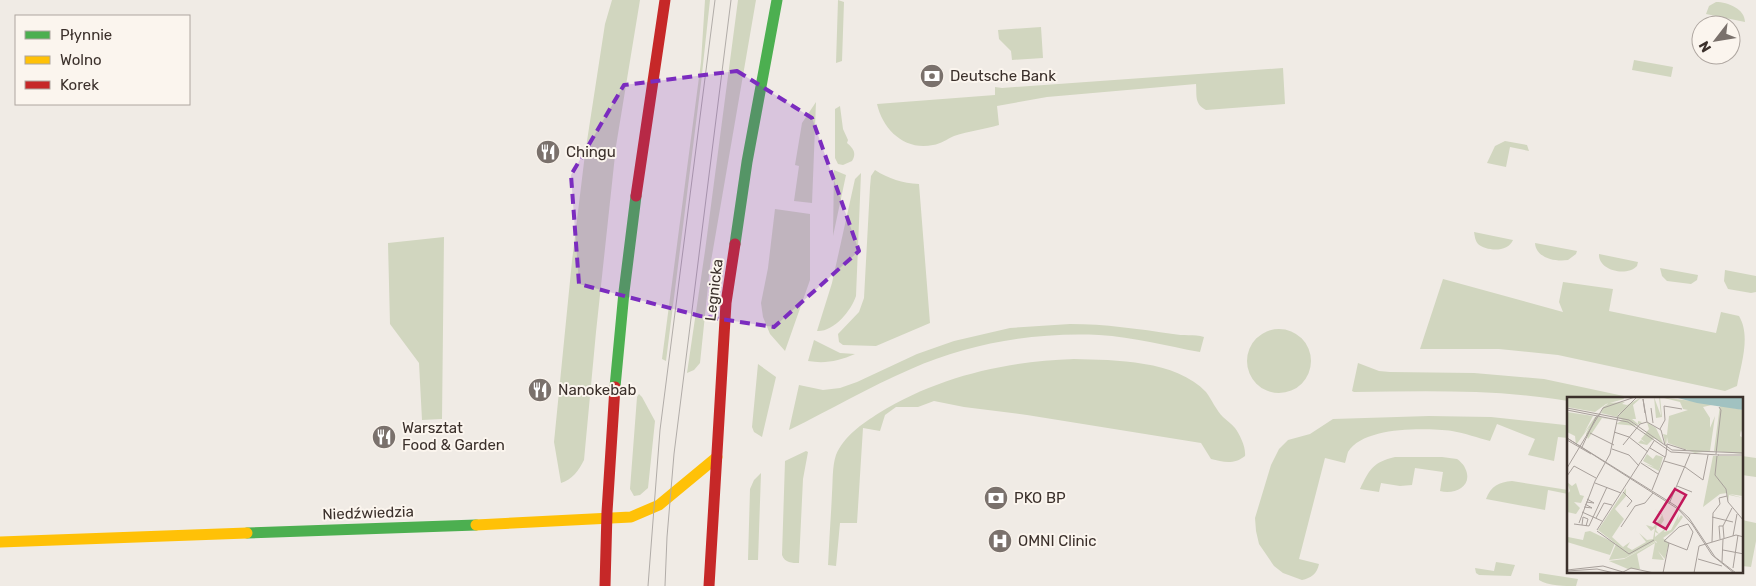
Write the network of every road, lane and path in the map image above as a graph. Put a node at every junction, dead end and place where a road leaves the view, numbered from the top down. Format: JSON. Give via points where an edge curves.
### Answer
{"nodes":[{"id":1,"x":664,"y":0,"type":"edge"},
{"id":2,"x":777,"y":0,"type":"edge"},
{"id":3,"x":717,"y":457,"type":"junction"},
{"id":4,"x":607,"y":518,"type":"junction"},
{"id":5,"x":0,"y":542,"type":"edge"},
{"id":6,"x":606,"y":586,"type":"edge"},
{"id":7,"x":709,"y":586,"type":"edge"}],
"edges":[{"from":1,"to":4,"type":"main road","via":[[624,292]]},
{"from":2,"to":3,"type":"main road","name":"Legnicka","via":[[747,162],[726,303]]},
{"from":3,"to":4,"type":"main road","name":"Niedźwiedzia","via":[[659,505],[631,517]]},
{"from":3,"to":7,"type":"main road","name":"Legnicka"},
{"from":4,"to":5,"type":"main road","name":"Niedźwiedzia"},
{"from":4,"to":6,"type":"main road"}]}
